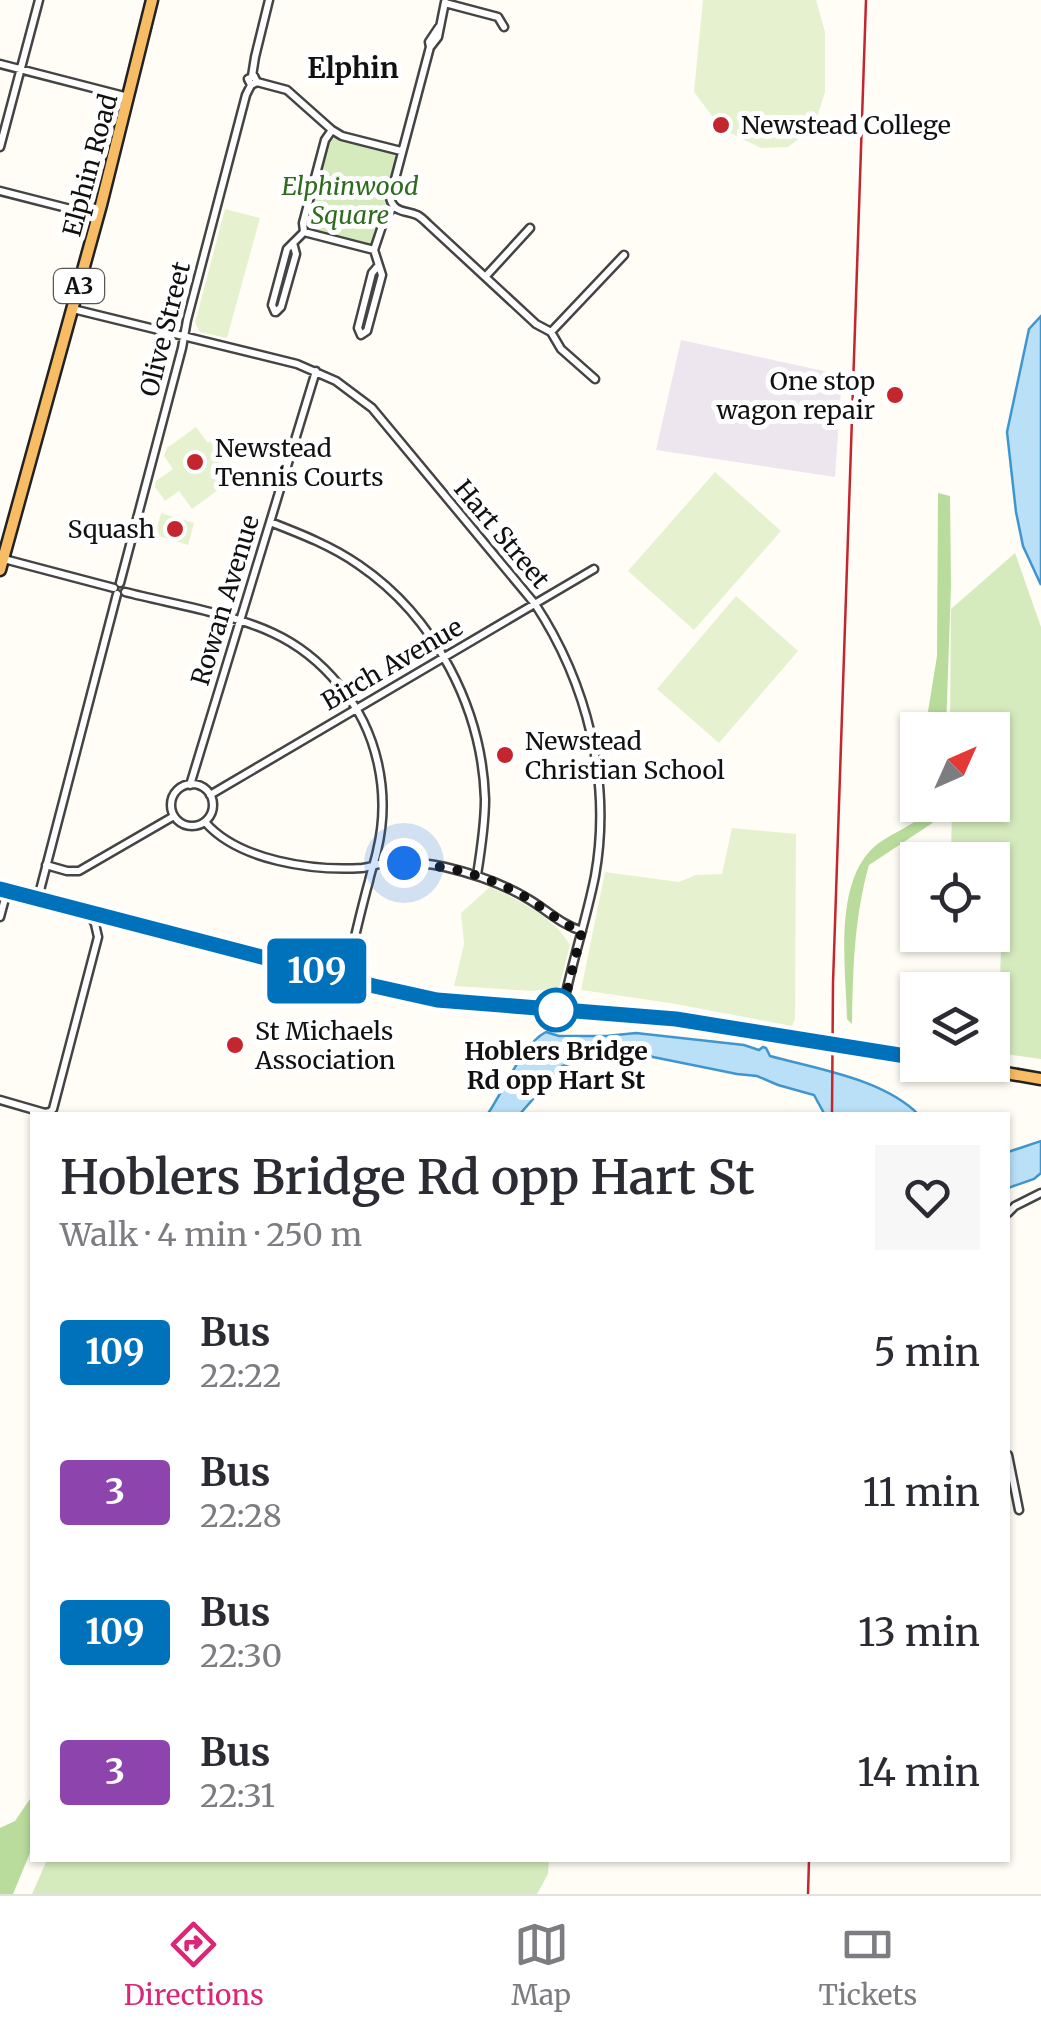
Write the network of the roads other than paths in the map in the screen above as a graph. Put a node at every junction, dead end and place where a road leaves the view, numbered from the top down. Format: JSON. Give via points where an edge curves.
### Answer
{"nodes":[{"id":1,"x":39,"y":0,"type":"edge"},
{"id":2,"x":152,"y":0,"type":"edge"},
{"id":3,"x":270,"y":0,"type":"edge"},
{"id":4,"x":445,"y":2,"type":"edge"},
{"id":5,"x":508,"y":10,"type":"dead end"},
{"id":6,"x":498,"y":17,"type":"junction"},
{"id":7,"x":504,"y":27,"type":"dead end"},
{"id":8,"x":0,"y":64,"type":"edge"},
{"id":9,"x":20,"y":69,"type":"junction"},
{"id":10,"x":253,"y":81,"type":"junction"},
{"id":11,"x":129,"y":98,"type":"junction"},
{"id":12,"x":332,"y":130,"type":"junction"},
{"id":13,"x":0,"y":147,"type":"edge"},
{"id":14,"x":402,"y":152,"type":"junction"},
{"id":15,"x":0,"y":191,"type":"edge"},
{"id":16,"x":393,"y":208,"type":"junction"},
{"id":17,"x":98,"y":216,"type":"junction"},
{"id":18,"x":530,"y":228,"type":"dead end"},
{"id":19,"x":304,"y":232,"type":"junction"},
{"id":20,"x":293,"y":244,"type":"junction"},
{"id":21,"x":374,"y":250,"type":"junction"},
{"id":22,"x":624,"y":255,"type":"dead end"},
{"id":23,"x":378,"y":266,"type":"junction"},
{"id":24,"x":486,"y":276,"type":"junction"},
{"id":25,"x":73,"y":309,"type":"junction"},
{"id":26,"x":551,"y":332,"type":"junction"},
{"id":27,"x":184,"y":336,"type":"junction"},
{"id":28,"x":316,"y":370,"type":"junction"},
{"id":29,"x":596,"y":379,"type":"dead end"},
{"id":30,"x":270,"y":522,"type":"junction"},
{"id":31,"x":2,"y":564,"type":"edge"},
{"id":32,"x":594,"y":570,"type":"dead end"},
{"id":33,"x":119,"y":589,"type":"junction"},
{"id":34,"x":535,"y":604,"type":"junction"},
{"id":35,"x":239,"y":620,"type":"junction"},
{"id":36,"x":444,"y":657,"type":"junction"},
{"id":37,"x":356,"y":708,"type":"junction"},
{"id":38,"x":190,"y":785,"type":"junction"},
{"id":39,"x":210,"y":795,"type":"junction"},
{"id":40,"x":174,"y":816,"type":"junction"},
{"id":41,"x":205,"y":822,"type":"junction"},
{"id":42,"x":46,"y":864,"type":"junction"},
{"id":43,"x":373,"y":866,"type":"junction"},
{"id":44,"x":477,"y":875,"type":"junction"},
{"id":45,"x":4,"y":890,"type":"edge"},
{"id":46,"x":38,"y":899,"type":"junction"},
{"id":47,"x":89,"y":912,"type":"junction"},
{"id":48,"x":0,"y":917,"type":"edge"},
{"id":49,"x":582,"y":931,"type":"junction"},
{"id":50,"x":345,"y":978,"type":"junction"},
{"id":51,"x":562,"y":1011,"type":"junction"},
{"id":52,"x":900,"y":1055,"type":"edge"},
{"id":53,"x":1010,"y":1074,"type":"edge"},
{"id":54,"x":1038,"y":1079,"type":"edge"},
{"id":55,"x":0,"y":1100,"type":"edge"},
{"id":56,"x":42,"y":1112,"type":"edge"},
{"id":57,"x":50,"y":1112,"type":"edge"},
{"id":58,"x":1041,"y":1193,"type":"edge"},
{"id":59,"x":1010,"y":1211,"type":"edge"},
{"id":60,"x":1010,"y":1467,"type":"edge"},
{"id":61,"x":1018,"y":1510,"type":"dead end"}],
"edges":[{"from":1,"to":9,"type":"street"},
{"from":2,"to":11,"type":"highway","name":"Elphin Road","number":"A3"},
{"from":3,"to":10,"type":"street","name":"Olive Street"},
{"from":4,"to":6,"type":"street"},
{"from":4,"to":14,"type":"street"},
{"from":5,"to":6,"type":"street"},
{"from":6,"to":7,"type":"street"},
{"from":8,"to":9,"type":"street"},
{"from":9,"to":11,"type":"street"},
{"from":9,"to":13,"type":"street"},
{"from":10,"to":12,"type":"street","via":[[286,90]]},
{"from":10,"to":27,"type":"street","name":"Olive Street"},
{"from":11,"to":17,"type":"highway","name":"Elphin Road","number":"A3"},
{"from":12,"to":14,"type":"street"},
{"from":12,"to":19,"type":"street"},
{"from":14,"to":16,"type":"street"},
{"from":15,"to":17,"type":"street"},
{"from":16,"to":21,"type":"street"},
{"from":16,"to":24,"type":"street","via":[[418,216]]},
{"from":17,"to":25,"type":"highway","name":"Elphin Road","number":"A3"},
{"from":18,"to":24,"type":"street"},
{"from":19,"to":20,"type":"street"},
{"from":19,"to":21,"type":"street"},
{"from":20,"to":20,"type":"street","via":[[296,254],[275,312],[272,305]]},
{"from":21,"to":23,"type":"street"},
{"from":22,"to":26,"type":"street"},
{"from":23,"to":23,"type":"street","via":[[382,275],[361,335],[358,328]]},
{"from":24,"to":26,"type":"street"},
{"from":25,"to":27,"type":"street","name":"Hart Street"},
{"from":25,"to":31,"type":"highway","name":"Elphin Road","number":"A3"},
{"from":26,"to":29,"type":"street"},
{"from":27,"to":28,"type":"street","name":"Hart Street"},
{"from":27,"to":33,"type":"street","name":"Olive Street"},
{"from":28,"to":30,"type":"street","name":"Rowan Avenue"},
{"from":28,"to":34,"type":"street","name":"Hart Street","via":[[372,408]]},
{"from":30,"to":35,"type":"street","name":"Rowan Avenue"},
{"from":30,"to":36,"type":"street","via":[[362,567],[403,602]]},
{"from":31,"to":33,"type":"street"},
{"from":32,"to":34,"type":"street","name":"Birch Avenue"},
{"from":33,"to":35,"type":"street"},
{"from":33,"to":42,"type":"street","name":"Olive Street"},
{"from":34,"to":36,"type":"street","name":"Birch Avenue"},
{"from":34,"to":49,"type":"street","name":"Hart Street","via":[[583,701],[598,774],[600,831]]},
{"from":35,"to":37,"type":"street","via":[[310,655]]},
{"from":35,"to":38,"type":"street","name":"Rowan Avenue"},
{"from":36,"to":37,"type":"street","name":"Birch Avenue"},
{"from":36,"to":44,"type":"street","via":[[468,709],[482,770]]},
{"from":37,"to":39,"type":"street","name":"Birch Avenue"},
{"from":37,"to":43,"type":"street","via":[[382,782]]},
{"from":38,"to":39,"type":"street"},
{"from":38,"to":40,"type":"street","via":[[174,796]]},
{"from":39,"to":41,"type":"street"},
{"from":40,"to":41,"type":"street","via":[[185,825]]},
{"from":40,"to":42,"type":"street","via":[[79,871]]},
{"from":41,"to":43,"type":"street","via":[[224,838],[276,860]]},
{"from":42,"to":46,"type":"street","name":"Olive Street"},
{"from":43,"to":44,"type":"street","via":[[428,864]]},
{"from":43,"to":50,"type":"street"},
{"from":44,"to":49,"type":"street"},
{"from":45,"to":46,"type":"highway"},
{"from":45,"to":48,"type":"street"},
{"from":46,"to":47,"type":"highway"},
{"from":47,"to":50,"type":"highway"},
{"from":47,"to":57,"type":"street","via":[[98,937]]},
{"from":49,"to":51,"type":"street","name":"Hart Street"},
{"from":50,"to":51,"type":"highway","via":[[437,1000]]},
{"from":51,"to":52,"type":"highway","via":[[676,1019]]},
{"from":53,"to":54,"type":"highway"},
{"from":55,"to":56,"type":"street"},
{"from":58,"to":59,"type":"street"},
{"from":60,"to":61,"type":"street"}]}
